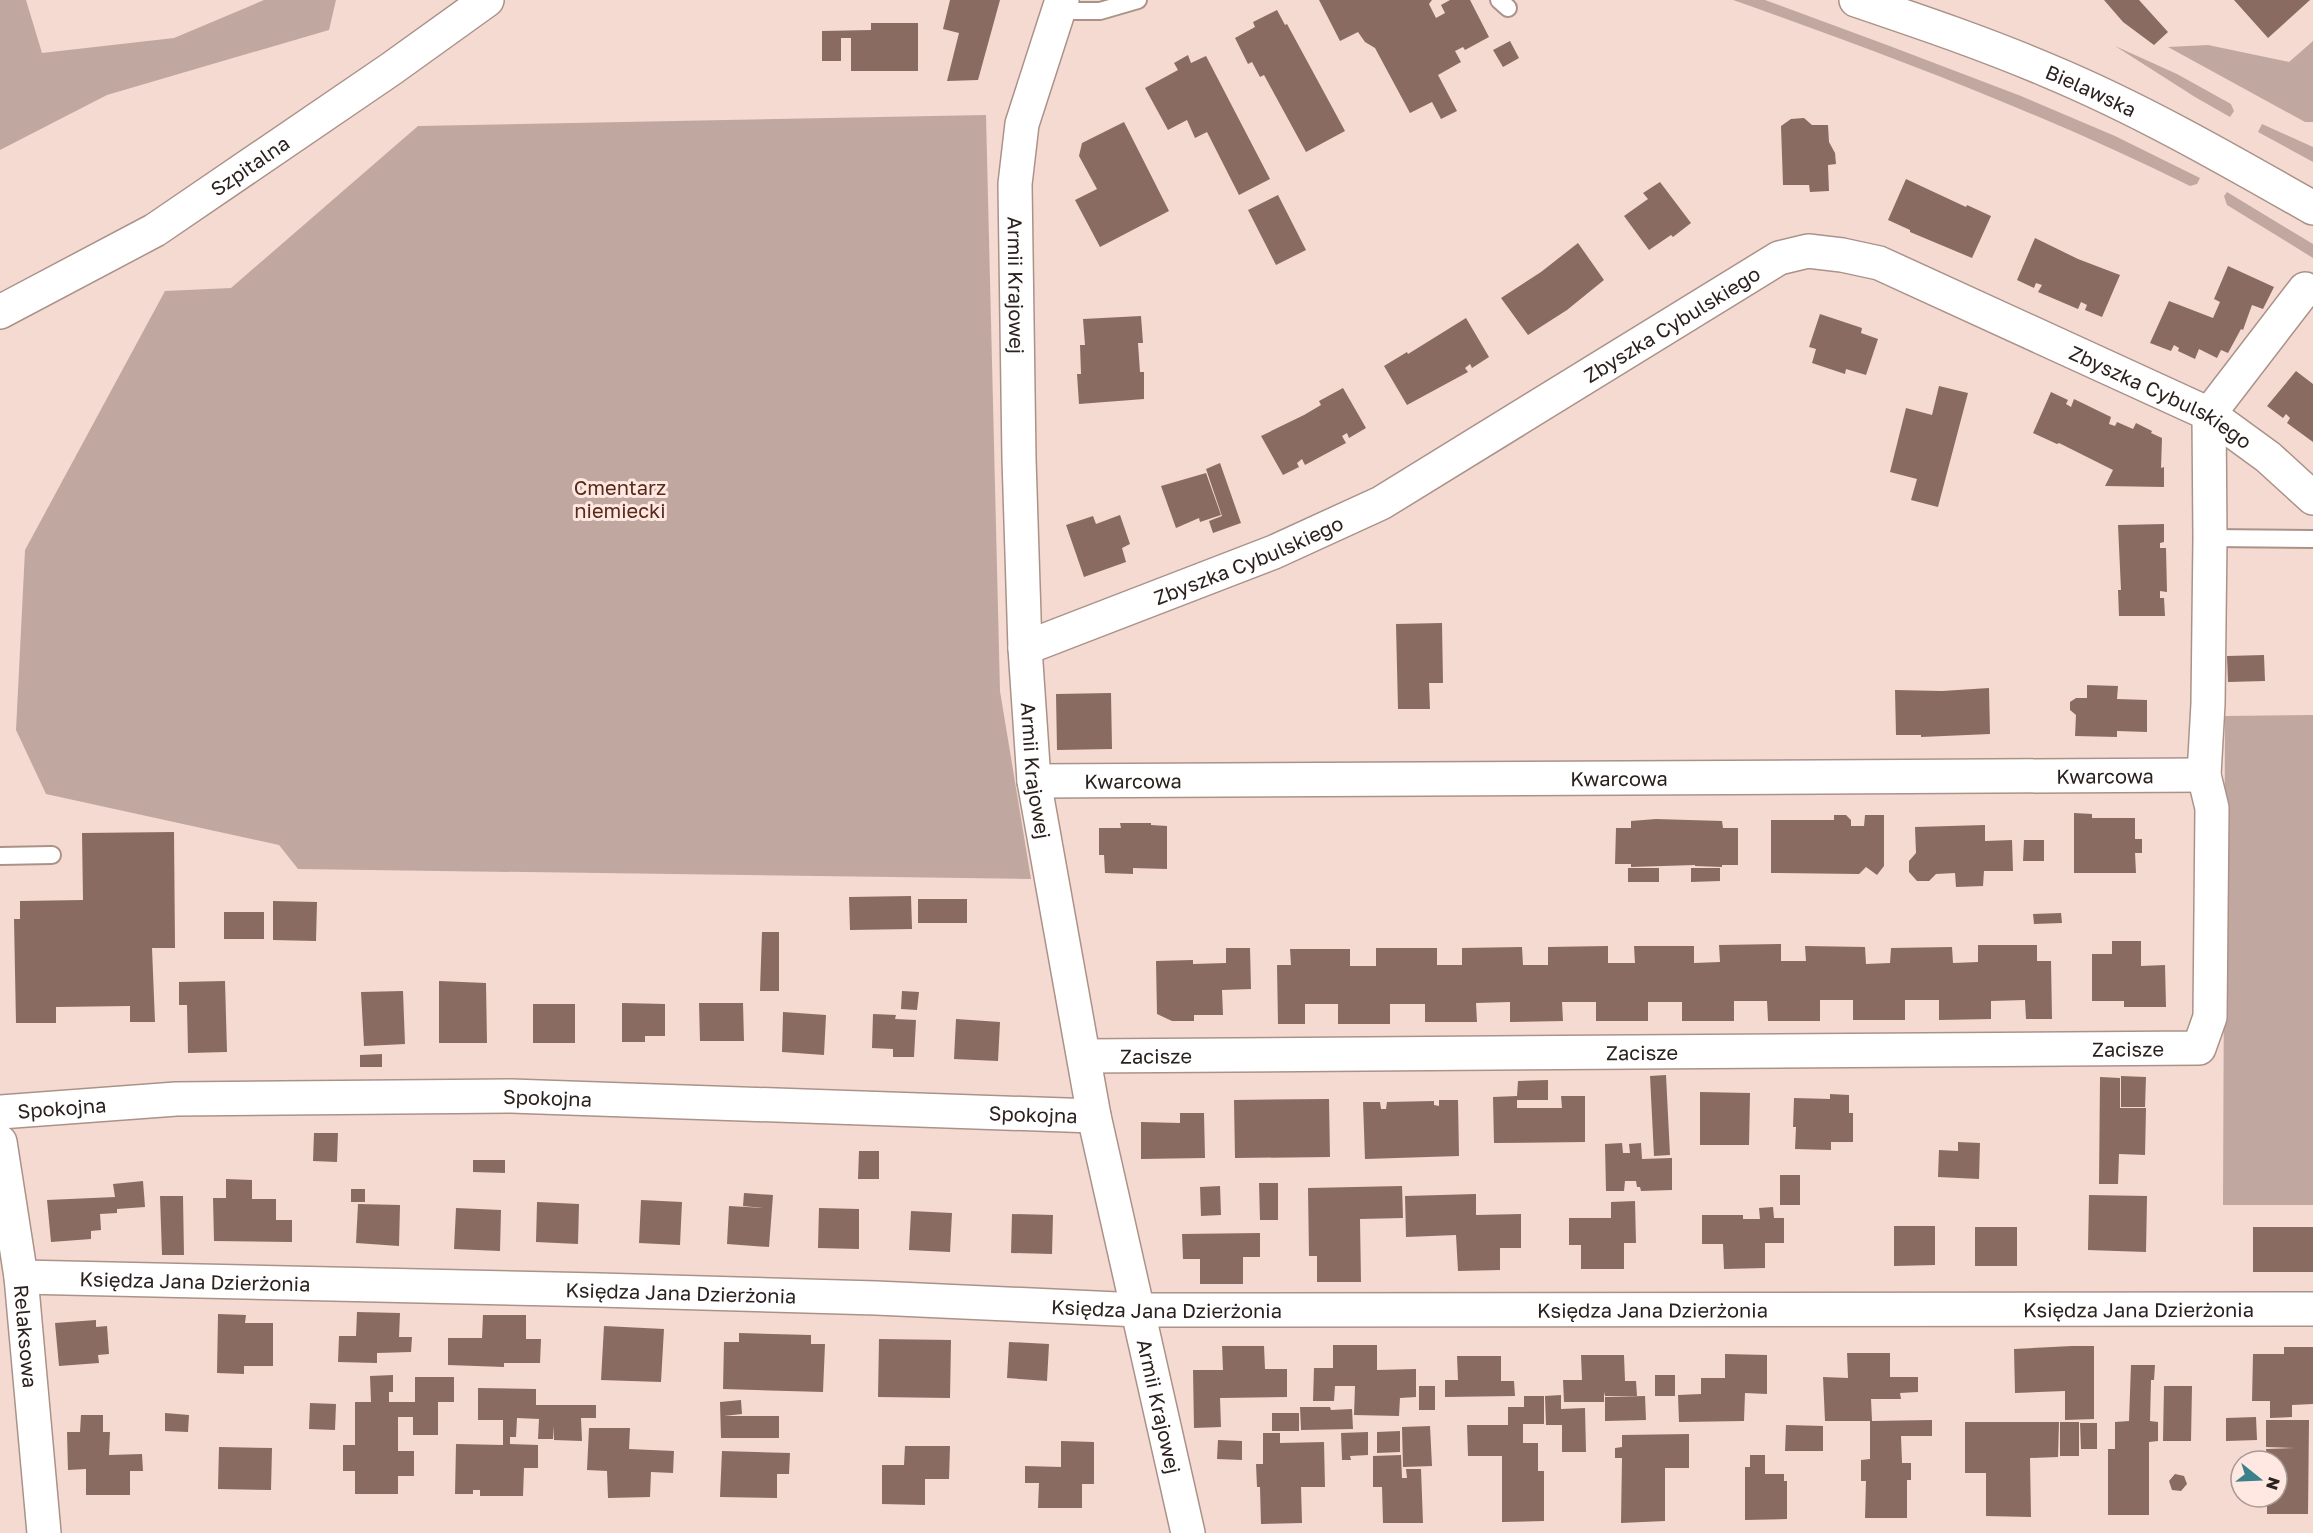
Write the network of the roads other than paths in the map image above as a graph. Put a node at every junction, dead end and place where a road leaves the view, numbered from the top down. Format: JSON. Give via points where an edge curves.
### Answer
{"nodes":[{"id":1,"x":487,"y":0,"type":"edge"},
{"id":2,"x":1138,"y":0,"type":"edge"},
{"id":3,"x":1856,"y":0,"type":"edge"},
{"id":4,"x":1060,"y":6,"type":"edge"},
{"id":5,"x":2313,"y":208,"type":"edge"},
{"id":6,"x":2305,"y":289,"type":"dead end"},
{"id":7,"x":0,"y":312,"type":"edge"},
{"id":8,"x":2209,"y":414,"type":"junction"},
{"id":9,"x":2313,"y":498,"type":"edge"},
{"id":10,"x":2210,"y":538,"type":"junction"},
{"id":11,"x":2313,"y":539,"type":"edge"},
{"id":12,"x":1025,"y":648,"type":"junction"},
{"id":13,"x":2204,"y":775,"type":"junction"},
{"id":14,"x":1034,"y":780,"type":"junction"},
{"id":15,"x":52,"y":855,"type":"dead end"},
{"id":16,"x":0,"y":856,"type":"edge"},
{"id":17,"x":1084,"y":1056,"type":"junction"},
{"id":18,"x":0,"y":1112,"type":"edge"},
{"id":19,"x":1094,"y":1116,"type":"junction"},
{"id":20,"x":0,"y":1142,"type":"edge"},
{"id":21,"x":21,"y":1277,"type":"junction"},
{"id":22,"x":1139,"y":1310,"type":"junction"},
{"id":23,"x":2313,"y":1310,"type":"edge"},
{"id":24,"x":44,"y":1533,"type":"edge"},
{"id":25,"x":1188,"y":1533,"type":"edge"}],
"edges":[{"from":1,"to":7,"type":"street","name":"Szpitalna","via":[[154,230]]},
{"from":2,"to":4,"type":"lane","via":[[1101,11]]},
{"from":3,"to":5,"type":"street","name":"Bielawska","via":[[1969,39],[2107,97]]},
{"from":4,"to":12,"type":"street","name":"Armii Krajowej","via":[[1023,124],[1015,184]]},
{"from":6,"to":8,"type":"street"},
{"from":8,"to":9,"type":"street","name":"Zbyszka Cybulskiego","via":[[2268,457]]},
{"from":8,"to":10,"type":"street"},
{"from":8,"to":12,"type":"street","name":"Zbyszka Cybulskiego","via":[[1879,263],[1808,251],[1779,258],[1382,503],[1274,552]]},
{"from":10,"to":11,"type":"lane"},
{"from":10,"to":13,"type":"street"},
{"from":12,"to":14,"type":"street","name":"Armii Krajowej"},
{"from":13,"to":14,"type":"street","name":"Kwarcowa"},
{"from":13,"to":17,"type":"street","name":"Zacisze","via":[[2212,808],[2211,1017],[2199,1048]]},
{"from":14,"to":17,"type":"street","name":"Armii Krajowej"},
{"from":15,"to":16,"type":"lane"},
{"from":17,"to":19,"type":"street","name":"Armii Krajowej"},
{"from":18,"to":19,"type":"street","name":"Spokojna","via":[[176,1099],[511,1096]]},
{"from":19,"to":22,"type":"street","name":"Armii Krajowej"},
{"from":20,"to":21,"type":"street","name":"Relaksowa"},
{"from":21,"to":22,"type":"street","name":"Księdza Jana Dzierżonia","via":[[622,1290]]},
{"from":21,"to":24,"type":"street","name":"Relaksowa"},
{"from":22,"to":23,"type":"street","name":"Księdza Jana Dzierżonia"},
{"from":22,"to":25,"type":"street","name":"Armii Krajowej"}]}
